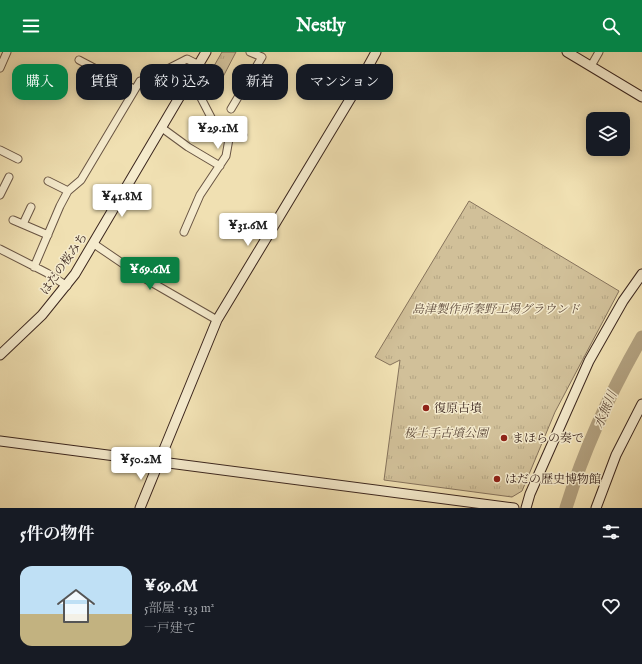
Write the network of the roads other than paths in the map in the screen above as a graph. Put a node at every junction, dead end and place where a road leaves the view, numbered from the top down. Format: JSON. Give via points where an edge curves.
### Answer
{"nodes":[{"id":1,"x":7,"y":52,"type":"edge"},
{"id":2,"x":206,"y":52,"type":"edge"},
{"id":3,"x":250,"y":52,"type":"edge"},
{"id":4,"x":376,"y":52,"type":"edge"},
{"id":5,"x":567,"y":52,"type":"edge"},
{"id":6,"x":599,"y":52,"type":"edge"},
{"id":7,"x":79,"y":60,"type":"dead end"},
{"id":8,"x":177,"y":64,"type":"edge"},
{"id":9,"x":196,"y":64,"type":"edge"},
{"id":10,"x":199,"y":64,"type":"edge"},
{"id":11,"x":591,"y":66,"type":"junction"},
{"id":12,"x":0,"y":68,"type":"edge"},
{"id":13,"x":140,"y":81,"type":"edge"},
{"id":14,"x":134,"y":89,"type":"junction"},
{"id":15,"x":642,"y":97,"type":"edge"},
{"id":16,"x":178,"y":100,"type":"edge"},
{"id":17,"x":202,"y":100,"type":"edge"},
{"id":18,"x":232,"y":109,"type":"dead end"},
{"id":19,"x":230,"y":125,"type":"dead end"},
{"id":20,"x":162,"y":128,"type":"junction"},
{"id":21,"x":236,"y":130,"type":"junction"},
{"id":22,"x":243,"y":136,"type":"dead end"},
{"id":23,"x":229,"y":139,"type":"junction"},
{"id":24,"x":0,"y":150,"type":"edge"},
{"id":25,"x":18,"y":159,"type":"dead end"},
{"id":26,"x":220,"y":166,"type":"junction"},
{"id":27,"x":9,"y":177,"type":"dead end"},
{"id":28,"x":48,"y":181,"type":"dead end"},
{"id":29,"x":2,"y":186,"type":"edge"},
{"id":30,"x":68,"y":192,"type":"junction"},
{"id":31,"x":0,"y":195,"type":"edge"},
{"id":32,"x":31,"y":207,"type":"dead end"},
{"id":33,"x":13,"y":220,"type":"dead end"},
{"id":34,"x":23,"y":224,"type":"junction"},
{"id":35,"x":184,"y":232,"type":"dead end"},
{"id":36,"x":48,"y":235,"type":"junction"},
{"id":37,"x":94,"y":244,"type":"junction"},
{"id":38,"x":0,"y":249,"type":"edge"},
{"id":39,"x":34,"y":267,"type":"junction"},
{"id":40,"x":642,"y":274,"type":"edge"},
{"id":41,"x":66,"y":286,"type":"junction"},
{"id":42,"x":217,"y":320,"type":"junction"},
{"id":43,"x":0,"y":355,"type":"edge"},
{"id":44,"x":642,"y":404,"type":"edge"},
{"id":45,"x":0,"y":441,"type":"edge"},
{"id":46,"x":160,"y":462,"type":"junction"},
{"id":47,"x":140,"y":508,"type":"edge"},
{"id":48,"x":514,"y":508,"type":"edge"},
{"id":49,"x":526,"y":508,"type":"edge"},
{"id":50,"x":596,"y":508,"type":"edge"}],
"edges":[{"from":1,"to":12,"type":"street"},
{"from":2,"to":10,"type":"street","name":"はだの桜みち"},
{"from":3,"to":18,"type":"street","via":[[262,57]]},
{"from":4,"to":42,"type":"street"},
{"from":5,"to":11,"type":"street"},
{"from":6,"to":11,"type":"street"},
{"from":7,"to":14,"type":"street"},
{"from":8,"to":9,"type":"street","via":[[187,59]]},
{"from":11,"to":15,"type":"street"},
{"from":13,"to":14,"type":"street"},
{"from":14,"to":30,"type":"street","via":[[105,143],[81,180]]},
{"from":16,"to":20,"type":"street","name":"はだの桜みち"},
{"from":17,"to":23,"type":"street","via":[[215,125]]},
{"from":19,"to":21,"type":"street"},
{"from":20,"to":26,"type":"street"},
{"from":20,"to":37,"type":"street","name":"はだの桜みち"},
{"from":21,"to":22,"type":"street"},
{"from":21,"to":23,"type":"street"},
{"from":23,"to":26,"type":"street","via":[[226,156]]},
{"from":24,"to":25,"type":"street"},
{"from":26,"to":35,"type":"street","via":[[200,195]]},
{"from":27,"to":29,"type":"street"},
{"from":28,"to":30,"type":"street"},
{"from":29,"to":31,"type":"street"},
{"from":30,"to":36,"type":"street"},
{"from":32,"to":34,"type":"street"},
{"from":33,"to":34,"type":"street"},
{"from":34,"to":36,"type":"street"},
{"from":36,"to":39,"type":"street"},
{"from":37,"to":41,"type":"street","name":"はだの桜みち"},
{"from":37,"to":42,"type":"street","via":[[144,278]]},
{"from":38,"to":39,"type":"street"},
{"from":39,"to":41,"type":"street"},
{"from":40,"to":49,"type":"street","via":[[623,301],[589,361]]},
{"from":41,"to":43,"type":"street","name":"はだの桜みち","via":[[42,315]]},
{"from":42,"to":46,"type":"street"},
{"from":44,"to":50,"type":"street","via":[[616,455]]},
{"from":45,"to":46,"type":"street"},
{"from":46,"to":47,"type":"street"},
{"from":46,"to":48,"type":"street"}]}
